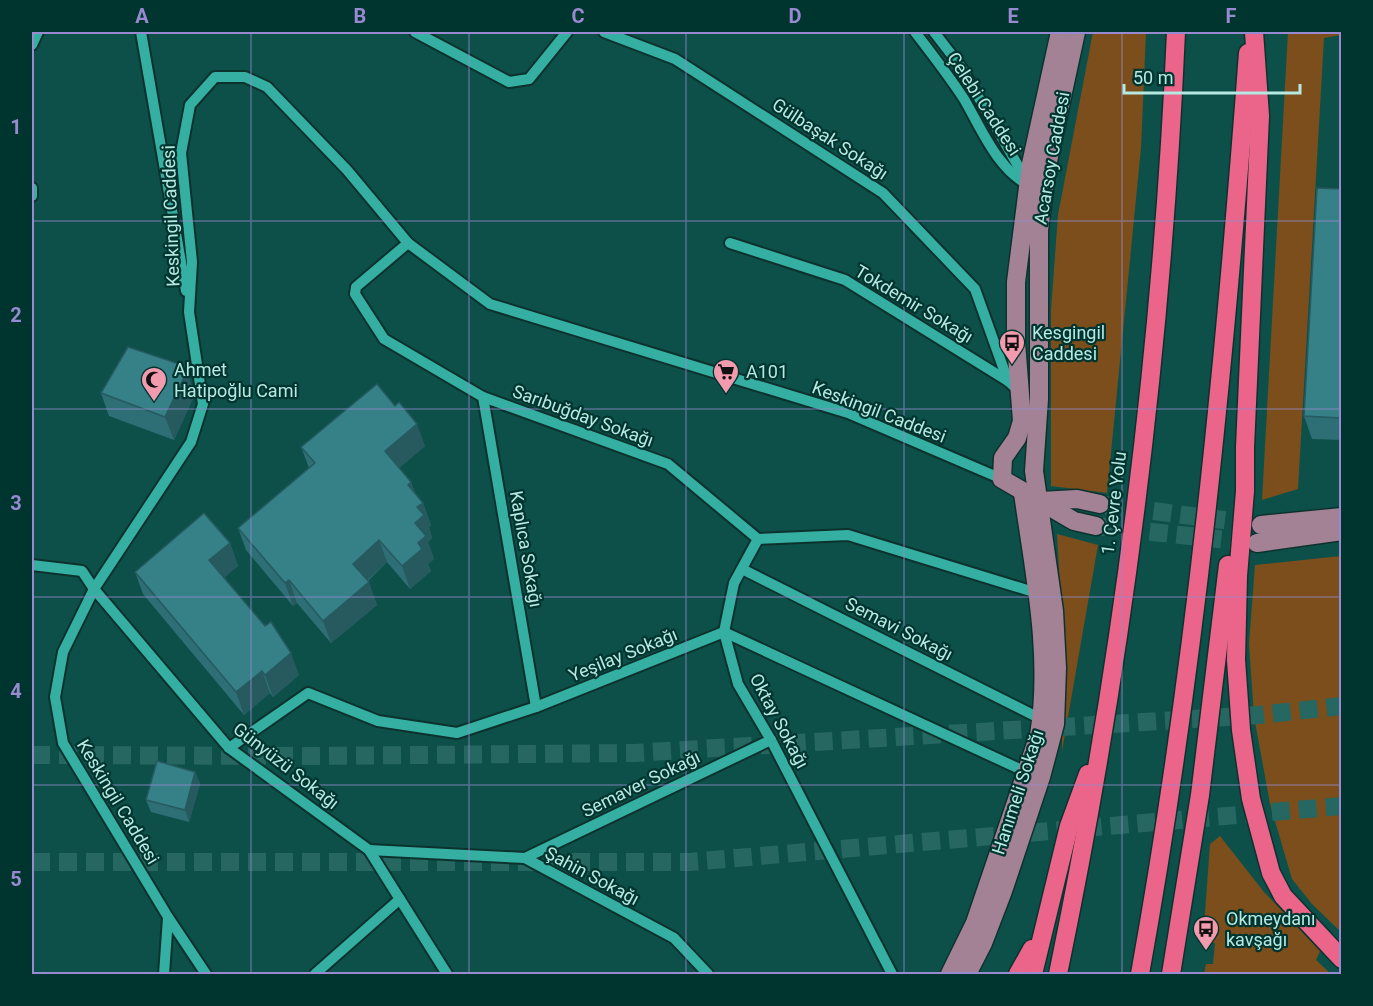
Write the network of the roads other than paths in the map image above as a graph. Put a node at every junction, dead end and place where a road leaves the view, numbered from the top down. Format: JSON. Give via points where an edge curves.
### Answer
{"nodes":[{"id":1,"x":38,"y":32,"type":"edge"},
{"id":2,"x":141,"y":32,"type":"edge"},
{"id":3,"x":415,"y":32,"type":"edge"},
{"id":4,"x":567,"y":32,"type":"edge"},
{"id":5,"x":604,"y":32,"type":"edge"},
{"id":6,"x":915,"y":32,"type":"edge"},
{"id":7,"x":934,"y":32,"type":"edge"},
{"id":8,"x":1060,"y":32,"type":"edge"},
{"id":9,"x":1077,"y":32,"type":"edge"},
{"id":10,"x":1176,"y":32,"type":"edge"},
{"id":11,"x":1250,"y":32,"type":"edge"},
{"id":12,"x":1254,"y":32,"type":"edge"},
{"id":13,"x":32,"y":45,"type":"edge"},
{"id":14,"x":32,"y":188,"type":"edge"},
{"id":15,"x":1037,"y":189,"type":"junction"},
{"id":16,"x":32,"y":196,"type":"edge"},
{"id":17,"x":408,"y":243,"type":"junction"},
{"id":18,"x":730,"y":243,"type":"dead end"},
{"id":19,"x":189,"y":312,"type":"junction"},
{"id":20,"x":1014,"y":387,"type":"junction"},
{"id":21,"x":483,"y":397,"type":"junction"},
{"id":22,"x":1245,"y":447,"type":"junction"},
{"id":23,"x":1002,"y":479,"type":"junction"},
{"id":24,"x":1023,"y":493,"type":"junction"},
{"id":25,"x":1040,"y":501,"type":"junction"},
{"id":26,"x":1100,"y":504,"type":"tunnel mouth"},
{"id":27,"x":1341,"y":517,"type":"edge"},
{"id":28,"x":1261,"y":525,"type":"tunnel mouth"},
{"id":29,"x":1096,"y":526,"type":"tunnel mouth"},
{"id":30,"x":1341,"y":531,"type":"edge"},
{"id":31,"x":758,"y":539,"type":"junction"},
{"id":32,"x":1257,"y":543,"type":"tunnel mouth"},
{"id":33,"x":32,"y":565,"type":"edge"},
{"id":34,"x":742,"y":568,"type":"junction"},
{"id":35,"x":94,"y":589,"type":"junction"},
{"id":36,"x":1043,"y":594,"type":"junction"},
{"id":37,"x":724,"y":633,"type":"junction"},
{"id":38,"x":536,"y":707,"type":"junction"},
{"id":39,"x":1048,"y":722,"type":"junction"},
{"id":40,"x":771,"y":740,"type":"junction"},
{"id":41,"x":1100,"y":747,"type":"junction"},
{"id":42,"x":229,"y":748,"type":"junction"},
{"id":43,"x":1034,"y":774,"type":"junction"},
{"id":44,"x":369,"y":850,"type":"junction"},
{"id":45,"x":525,"y":858,"type":"junction"},
{"id":46,"x":400,"y":899,"type":"junction"},
{"id":47,"x":168,"y":917,"type":"junction"},
{"id":48,"x":1042,"y":929,"type":"junction"},
{"id":49,"x":1341,"y":958,"type":"edge"},
{"id":50,"x":164,"y":975,"type":"edge"},
{"id":51,"x":206,"y":975,"type":"edge"},
{"id":52,"x":315,"y":975,"type":"edge"},
{"id":53,"x":447,"y":975,"type":"edge"},
{"id":54,"x":708,"y":975,"type":"edge"},
{"id":55,"x":892,"y":975,"type":"edge"},
{"id":56,"x":950,"y":975,"type":"edge"},
{"id":57,"x":967,"y":975,"type":"edge"},
{"id":58,"x":1018,"y":975,"type":"edge"},
{"id":59,"x":1033,"y":975,"type":"edge"},
{"id":60,"x":1058,"y":975,"type":"edge"},
{"id":61,"x":1140,"y":975,"type":"edge"},
{"id":62,"x":1171,"y":975,"type":"edge"}],
"edges":[{"from":1,"to":13,"type":"street"},
{"from":2,"to":19,"type":"street"},
{"from":3,"to":4,"type":"street","via":[[509,82],[529,79]]},
{"from":5,"to":20,"type":"street","name":"Gülbaşak Sokağı","via":[[675,59],[883,193],[975,290]]},
{"from":6,"to":15,"type":"street","name":"Çelebi Caddesi","via":[[963,99],[1004,167],[1015,179]]},
{"from":7,"to":15,"type":"street","name":"Çelebi Caddesi","via":[[961,67]]},
{"from":8,"to":15,"type":"main road","name":"Acarsoy Caddesi","via":[[1031,164]]},
{"from":9,"to":15,"type":"main road","name":"Acarsoy Caddesi"},
{"from":10,"to":41,"type":"highway","name":"1. Çevre Yolu","via":[[1156,321],[1131,540]]},
{"from":11,"to":61,"type":"highway","via":[[1209,490]]},
{"from":12,"to":22,"type":"highway","via":[[1260,116]]},
{"from":14,"to":16,"type":"street"},
{"from":15,"to":20,"type":"main road","name":"Acarsoy Caddesi","via":[[1016,282]]},
{"from":15,"to":25,"type":"main road","name":"Acarsoy Caddesi","via":[[1039,399],[1034,471]]},
{"from":17,"to":19,"type":"street","name":"Keskingil Caddesi","via":[[347,170],[267,87],[245,77],[215,77],[190,105],[181,153],[192,262]]},
{"from":17,"to":21,"type":"street","name":"Sarıbuğday Sokağı","via":[[356,287],[355,294],[384,339]]},
{"from":17,"to":23,"type":"street","name":"Keskingil Caddesi","via":[[490,304],[848,413]]},
{"from":18,"to":20,"type":"street","name":"Tokdemir Sokağı","via":[[845,280]]},
{"from":19,"to":35,"type":"street","name":"Keskingil Caddesi","via":[[203,404],[190,442]]},
{"from":20,"to":23,"type":"main road","name":"Acarsoy Caddesi","via":[[1022,422],[1017,438],[1003,458]]},
{"from":21,"to":31,"type":"street","name":"Sarıbuğday Sokağı","via":[[668,464]]},
{"from":21,"to":38,"type":"street","name":"Kaplıca Sokağı"},
{"from":22,"to":49,"type":"highway","via":[[1236,660],[1251,799],[1271,873],[1283,896]]},
{"from":22,"to":62,"type":"highway","via":[[1218,632],[1200,795]]},
{"from":23,"to":24,"type":"main road"},
{"from":24,"to":25,"type":"main road"},
{"from":24,"to":36,"type":"main road","name":"Hanımeli Sokağı"},
{"from":25,"to":26,"type":"main road","via":[[1077,499]]},
{"from":25,"to":29,"type":"main road","via":[[1074,521]]},
{"from":25,"to":36,"type":"main road","name":"Hanımeli Sokağı"},
{"from":27,"to":28,"type":"main road"},
{"from":30,"to":32,"type":"main road"},
{"from":31,"to":34,"type":"street","name":"Oktay Sokağı"},
{"from":31,"to":36,"type":"street","via":[[848,535]]},
{"from":33,"to":35,"type":"street","name":"Günyüzü Sokağı","via":[[82,571]]},
{"from":34,"to":37,"type":"street","name":"Oktay Sokağı","via":[[734,583]]},
{"from":34,"to":39,"type":"street","name":"Semavi Sokağı"},
{"from":35,"to":42,"type":"street","name":"Günyüzü Sokağı"},
{"from":35,"to":47,"type":"street","name":"Keskingil Caddesi","via":[[63,652],[55,697],[63,743]]},
{"from":36,"to":39,"type":"main road","name":"Hanımeli Sokağı"},
{"from":37,"to":38,"type":"street","name":"Yeşilay Sokağı"},
{"from":37,"to":40,"type":"street","name":"Oktay Sokağı","via":[[738,684]]},
{"from":37,"to":43,"type":"street"},
{"from":38,"to":42,"type":"street","name":"Yeşilay Sokağı","via":[[458,733],[378,722],[308,693]]},
{"from":39,"to":43,"type":"main road","name":"Hanımeli Sokağı"},
{"from":40,"to":45,"type":"street","name":"Semaver Sokağı"},
{"from":40,"to":55,"type":"street","name":"Oktay Sokağı"},
{"from":41,"to":48,"type":"highway","via":[[1069,826]]},
{"from":41,"to":60,"type":"highway","name":"1. Çevre Yolu"},
{"from":42,"to":44,"type":"street","name":"Günyüzü Sokağı"},
{"from":43,"to":56,"type":"main road","name":"Hanımeli Sokağı","via":[[975,923]]},
{"from":43,"to":57,"type":"main road","name":"Hanımeli Sokağı","via":[[1003,891]]},
{"from":44,"to":45,"type":"street","name":"Şahin Sokağı"},
{"from":44,"to":46,"type":"street","name":"Günyüzü Sokağı"},
{"from":45,"to":54,"type":"street","name":"Şahin Sokağı","via":[[674,938]]},
{"from":46,"to":52,"type":"street"},
{"from":46,"to":53,"type":"street","name":"Günyüzü Sokağı"},
{"from":47,"to":50,"type":"street"},
{"from":47,"to":51,"type":"street","name":"Keskingil Caddesi"},
{"from":48,"to":58,"type":"highway"},
{"from":48,"to":59,"type":"highway"}]}
